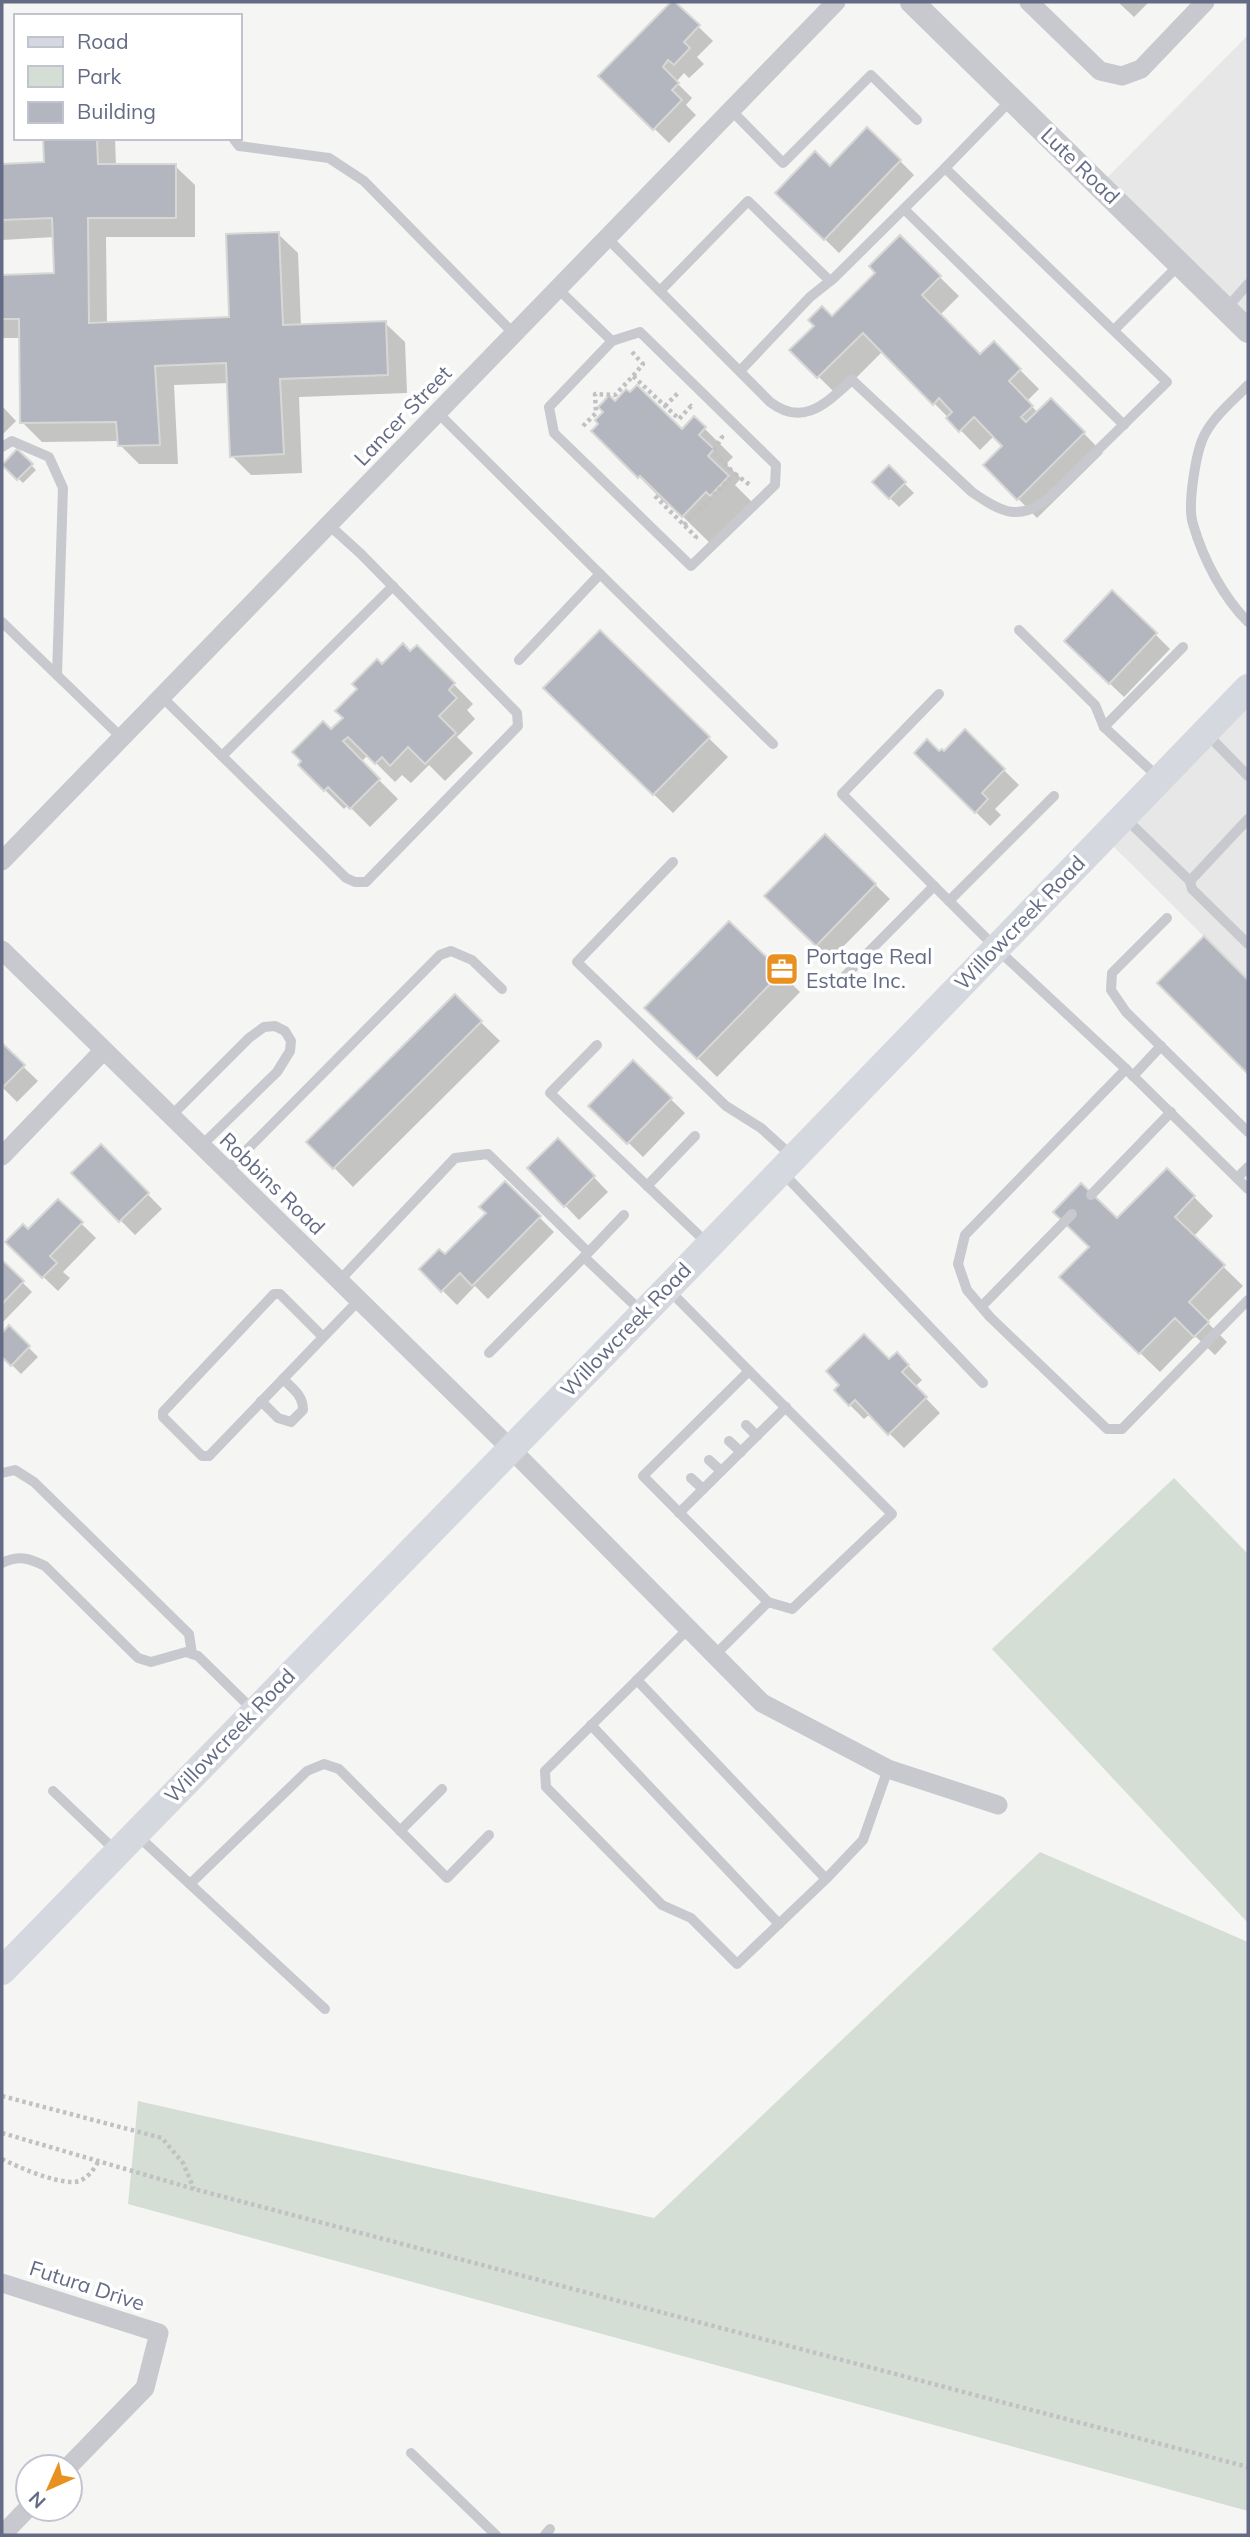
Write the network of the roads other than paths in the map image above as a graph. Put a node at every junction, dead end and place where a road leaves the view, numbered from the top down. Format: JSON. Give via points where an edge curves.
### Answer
{"nodes":[{"id":1,"x":836,"y":2,"type":"edge"},
{"id":2,"x":912,"y":2,"type":"edge"},
{"id":3,"x":1029,"y":2,"type":"edge"},
{"id":4,"x":1205,"y":2,"type":"edge"},
{"id":5,"x":1012,"y":99,"type":"junction"},
{"id":6,"x":731,"y":110,"type":"junction"},
{"id":7,"x":918,"y":120,"type":"dead end"},
{"id":8,"x":234,"y":140,"type":"edge"},
{"id":9,"x":946,"y":167,"type":"junction"},
{"id":10,"x":904,"y":209,"type":"junction"},
{"id":11,"x":607,"y":238,"type":"junction"},
{"id":12,"x":1180,"y":264,"type":"junction"},
{"id":13,"x":830,"y":281,"type":"junction"},
{"id":14,"x":1248,"y":284,"type":"edge"},
{"id":15,"x":558,"y":289,"type":"junction"},
{"id":16,"x":660,"y":291,"type":"junction"},
{"id":17,"x":1226,"y":309,"type":"junction"},
{"id":18,"x":1114,"y":330,"type":"junction"},
{"id":19,"x":1248,"y":331,"type":"edge"},
{"id":20,"x":514,"y":334,"type":"junction"},
{"id":21,"x":612,"y":341,"type":"junction"},
{"id":22,"x":740,"y":371,"type":"junction"},
{"id":23,"x":1248,"y":385,"type":"edge"},
{"id":24,"x":438,"y":413,"type":"junction"},
{"id":25,"x":1124,"y":425,"type":"junction"},
{"id":26,"x":2,"y":447,"type":"edge"},
{"id":27,"x":329,"y":525,"type":"junction"},
{"id":28,"x":600,"y":574,"type":"junction"},
{"id":29,"x":393,"y":586,"type":"junction"},
{"id":30,"x":2,"y":622,"type":"edge"},
{"id":31,"x":1248,"y":622,"type":"edge"},
{"id":32,"x":1019,"y":630,"type":"dead end"},
{"id":33,"x":1183,"y":647,"type":"dead end"},
{"id":34,"x":519,"y":660,"type":"dead end"},
{"id":35,"x":57,"y":675,"type":"junction"},
{"id":36,"x":939,"y":694,"type":"dead end"},
{"id":37,"x":162,"y":697,"type":"junction"},
{"id":38,"x":1242,"y":699,"type":"edge"},
{"id":39,"x":1104,"y":726,"type":"junction"},
{"id":40,"x":1205,"y":733,"type":"junction"},
{"id":41,"x":121,"y":738,"type":"junction"},
{"id":42,"x":773,"y":744,"type":"dead end"},
{"id":43,"x":222,"y":756,"type":"junction"},
{"id":44,"x":1248,"y":776,"type":"edge"},
{"id":45,"x":1160,"y":779,"type":"junction"},
{"id":46,"x":1054,"y":796,"type":"dead end"},
{"id":47,"x":1124,"y":816,"type":"junction"},
{"id":48,"x":1248,"y":819,"type":"edge"},
{"id":49,"x":2,"y":861,"type":"edge"},
{"id":50,"x":673,"y":862,"type":"dead end"},
{"id":51,"x":1190,"y":881,"type":"junction"},
{"id":52,"x":934,"y":886,"type":"junction"},
{"id":53,"x":949,"y":901,"type":"junction"},
{"id":54,"x":1167,"y":918,"type":"dead end"},
{"id":55,"x":1248,"y":944,"type":"edge"},
{"id":56,"x":996,"y":948,"type":"junction"},
{"id":57,"x":2,"y":950,"type":"edge"},
{"id":58,"x":845,"y":976,"type":"dead end"},
{"id":59,"x":502,"y":989,"type":"dead end"},
{"id":60,"x":597,"y":1045,"type":"dead end"},
{"id":61,"x":1161,"y":1046,"type":"junction"},
{"id":62,"x":103,"y":1051,"type":"junction"},
{"id":63,"x":1130,"y":1072,"type":"junction"},
{"id":64,"x":1171,"y":1112,"type":"junction"},
{"id":65,"x":171,"y":1117,"type":"junction"},
{"id":66,"x":1248,"y":1132,"type":"edge"},
{"id":67,"x":695,"y":1136,"type":"dead end"},
{"id":68,"x":201,"y":1146,"type":"junction"},
{"id":69,"x":2,"y":1156,"type":"edge"},
{"id":70,"x":787,"y":1164,"type":"junction"},
{"id":71,"x":1248,"y":1167,"type":"edge"},
{"id":72,"x":226,"y":1171,"type":"junction"},
{"id":73,"x":1237,"y":1178,"type":"junction"},
{"id":74,"x":647,"y":1186,"type":"junction"},
{"id":75,"x":1248,"y":1189,"type":"edge"},
{"id":76,"x":1091,"y":1195,"type":"dead end"},
{"id":77,"x":1072,"y":1214,"type":"dead end"},
{"id":78,"x":624,"y":1215,"type":"dead end"},
{"id":79,"x":709,"y":1245,"type":"junction"},
{"id":80,"x":586,"y":1255,"type":"junction"},
{"id":81,"x":340,"y":1281,"type":"junction"},
{"id":82,"x":667,"y":1289,"type":"junction"},
{"id":83,"x":359,"y":1300,"type":"junction"},
{"id":84,"x":1248,"y":1300,"type":"edge"},
{"id":85,"x":982,"y":1306,"type":"junction"},
{"id":86,"x":642,"y":1313,"type":"junction"},
{"id":87,"x":323,"y":1337,"type":"junction"},
{"id":88,"x":489,"y":1353,"type":"dead end"},
{"id":89,"x":749,"y":1371,"type":"junction"},
{"id":90,"x":283,"y":1380,"type":"junction"},
{"id":91,"x":983,"y":1382,"type":"dead end"},
{"id":92,"x":261,"y":1401,"type":"junction"},
{"id":93,"x":786,"y":1407,"type":"junction"},
{"id":94,"x":746,"y":1425,"type":"dead end"},
{"id":95,"x":757,"y":1436,"type":"junction"},
{"id":96,"x":729,"y":1441,"type":"dead end"},
{"id":97,"x":511,"y":1448,"type":"junction"},
{"id":98,"x":741,"y":1452,"type":"junction"},
{"id":99,"x":709,"y":1460,"type":"dead end"},
{"id":100,"x":721,"y":1471,"type":"junction"},
{"id":101,"x":2,"y":1474,"type":"edge"},
{"id":102,"x":691,"y":1478,"type":"dead end"},
{"id":103,"x":703,"y":1489,"type":"junction"},
{"id":104,"x":679,"y":1513,"type":"junction"},
{"id":105,"x":2,"y":1563,"type":"edge"},
{"id":106,"x":768,"y":1602,"type":"junction"},
{"id":107,"x":687,"y":1630,"type":"junction"},
{"id":108,"x":192,"y":1654,"type":"junction"},
{"id":109,"x":714,"y":1656,"type":"junction"},
{"id":110,"x":637,"y":1680,"type":"junction"},
{"id":111,"x":254,"y":1710,"type":"junction"},
{"id":112,"x":591,"y":1725,"type":"junction"},
{"id":113,"x":888,"y":1769,"type":"junction"},
{"id":114,"x":442,"y":1788,"type":"dead end"},
{"id":115,"x":53,"y":1791,"type":"dead end"},
{"id":116,"x":998,"y":1805,"type":"dead end"},
{"id":117,"x":400,"y":1831,"type":"junction"},
{"id":118,"x":489,"y":1835,"type":"dead end"},
{"id":119,"x":126,"y":1843,"type":"junction"},
{"id":120,"x":826,"y":1879,"type":"junction"},
{"id":121,"x":190,"y":1884,"type":"junction"},
{"id":122,"x":779,"y":1924,"type":"junction"},
{"id":123,"x":2,"y":1971,"type":"edge"},
{"id":124,"x":325,"y":2009,"type":"dead end"},
{"id":125,"x":2,"y":2283,"type":"edge"},
{"id":126,"x":82,"y":2453,"type":"edge"},
{"id":127,"x":411,"y":2453,"type":"dead end"},
{"id":128,"x":496,"y":2535,"type":"edge"}],
"edges":[{"from":1,"to":6,"type":"street","name":"Lancer Street"},
{"from":2,"to":5,"type":"street","name":"Lute Road"},
{"from":3,"to":4,"type":"street","via":[[1100,71],[1122,76],[1141,69]]},
{"from":5,"to":9,"type":"lane"},
{"from":5,"to":12,"type":"street","name":"Lute Road"},
{"from":6,"to":7,"type":"lane","via":[[783,163],[870,75]]},
{"from":6,"to":11,"type":"street","name":"Lancer Street"},
{"from":8,"to":20,"type":"lane","via":[[239,146],[328,158],[364,181]]},
{"from":9,"to":10,"type":"lane"},
{"from":9,"to":18,"type":"lane"},
{"from":10,"to":13,"type":"lane"},
{"from":10,"to":25,"type":"lane"},
{"from":11,"to":15,"type":"street","name":"Lancer Street"},
{"from":11,"to":16,"type":"lane"},
{"from":12,"to":17,"type":"street","name":"Lute Road"},
{"from":12,"to":18,"type":"lane"},
{"from":13,"to":16,"type":"lane","via":[[748,201]]},
{"from":13,"to":22,"type":"lane"},
{"from":14,"to":17,"type":"lane"},
{"from":15,"to":20,"type":"street","name":"Lancer Street"},
{"from":15,"to":21,"type":"lane"},
{"from":16,"to":22,"type":"lane"},
{"from":17,"to":19,"type":"street","name":"Lute Road"},
{"from":18,"to":25,"type":"lane","via":[[1167,382]]},
{"from":20,"to":24,"type":"street","name":"Lancer Street"},
{"from":21,"to":21,"type":"lane","via":[[549,407],[554,433],[691,566],[775,485],[776,465],[640,332]]},
{"from":22,"to":25,"type":"lane","via":[[770,402],[793,413],[821,407],[852,380],[972,492],[1010,512],[1037,508]]},
{"from":23,"to":31,"type":"lane","via":[[1204,434],[1193,475],[1192,521],[1233,607]]},
{"from":24,"to":27,"type":"street","name":"Lancer Street"},
{"from":24,"to":28,"type":"lane"},
{"from":26,"to":35,"type":"lane","via":[[12,441],[49,457],[63,488]]},
{"from":27,"to":29,"type":"lane"},
{"from":27,"to":37,"type":"street","name":"Lancer Street"},
{"from":28,"to":34,"type":"lane"},
{"from":28,"to":42,"type":"lane"},
{"from":29,"to":43,"type":"lane"},
{"from":29,"to":43,"type":"lane","via":[[517,713],[518,726],[366,882],[346,878]]},
{"from":30,"to":35,"type":"lane"},
{"from":32,"to":39,"type":"lane","via":[[1095,705]]},
{"from":33,"to":39,"type":"lane"},
{"from":35,"to":41,"type":"lane"},
{"from":36,"to":52,"type":"lane","via":[[842,793]]},
{"from":37,"to":41,"type":"street","name":"Lancer Street"},
{"from":37,"to":43,"type":"lane"},
{"from":38,"to":40,"type":"main road","name":"Willowcreek Road"},
{"from":39,"to":45,"type":"lane"},
{"from":40,"to":44,"type":"lane"},
{"from":40,"to":45,"type":"main road","name":"Willowcreek Road"},
{"from":41,"to":49,"type":"street","name":"Lancer Street"},
{"from":45,"to":47,"type":"main road","name":"Willowcreek Road"},
{"from":46,"to":53,"type":"lane"},
{"from":47,"to":51,"type":"lane"},
{"from":47,"to":56,"type":"main road","name":"Willowcreek Road"},
{"from":48,"to":51,"type":"lane"},
{"from":50,"to":70,"type":"lane","via":[[577,962],[726,1106],[761,1128]]},
{"from":51,"to":55,"type":"lane","via":[[1192,889]]},
{"from":52,"to":53,"type":"lane"},
{"from":52,"to":58,"type":"lane"},
{"from":53,"to":56,"type":"lane"},
{"from":54,"to":61,"type":"lane","via":[[1112,973],[1111,990]]},
{"from":56,"to":63,"type":"lane"},
{"from":56,"to":70,"type":"main road","name":"Willowcreek Road"},
{"from":57,"to":62,"type":"street","name":"Robbins Road"},
{"from":59,"to":72,"type":"lane","via":[[472,960],[451,951],[440,955]]},
{"from":60,"to":74,"type":"lane","via":[[550,1093]]},
{"from":61,"to":63,"type":"lane"},
{"from":61,"to":66,"type":"lane"},
{"from":62,"to":65,"type":"street","name":"Robbins Road"},
{"from":62,"to":69,"type":"street"},
{"from":63,"to":64,"type":"lane"},
{"from":63,"to":85,"type":"lane","via":[[965,1235],[958,1264],[967,1290]]},
{"from":64,"to":73,"type":"lane"},
{"from":64,"to":76,"type":"lane"},
{"from":65,"to":68,"type":"street","name":"Robbins Road"},
{"from":65,"to":68,"type":"lane","via":[[264,1027],[285,1031],[290,1051],[277,1072]]},
{"from":67,"to":74,"type":"lane"},
{"from":68,"to":72,"type":"street","name":"Robbins Road"},
{"from":70,"to":79,"type":"main road","name":"Willowcreek Road"},
{"from":70,"to":91,"type":"lane"},
{"from":71,"to":73,"type":"lane"},
{"from":72,"to":81,"type":"street","name":"Robbins Road"},
{"from":73,"to":75,"type":"lane"},
{"from":74,"to":79,"type":"lane"},
{"from":77,"to":85,"type":"lane"},
{"from":78,"to":80,"type":"lane"},
{"from":79,"to":82,"type":"main road","name":"Willowcreek Road"},
{"from":80,"to":81,"type":"lane","via":[[488,1154],[455,1158]]},
{"from":80,"to":86,"type":"lane"},
{"from":80,"to":88,"type":"lane"},
{"from":81,"to":83,"type":"street","name":"Robbins Road"},
{"from":82,"to":86,"type":"main road","name":"Willowcreek Road"},
{"from":82,"to":89,"type":"lane"},
{"from":83,"to":87,"type":"lane"},
{"from":83,"to":97,"type":"street","name":"Robbins Road"},
{"from":84,"to":85,"type":"lane","via":[[1122,1429],[1107,1429]]},
{"from":86,"to":97,"type":"main road","name":"Willowcreek Road"},
{"from":87,"to":90,"type":"lane"},
{"from":87,"to":92,"type":"lane","via":[[280,1294],[274,1294],[163,1417],[205,1457]]},
{"from":89,"to":93,"type":"lane"},
{"from":89,"to":104,"type":"lane","via":[[708,1420],[643,1476]]},
{"from":90,"to":92,"type":"lane"},
{"from":90,"to":92,"type":"lane","via":[[300,1395],[303,1410],[291,1422]]},
{"from":93,"to":95,"type":"lane"},
{"from":93,"to":106,"type":"lane","via":[[892,1514],[792,1609]]},
{"from":94,"to":95,"type":"lane"},
{"from":95,"to":98,"type":"lane"},
{"from":96,"to":98,"type":"lane"},
{"from":97,"to":107,"type":"street","name":"Robbins Road"},
{"from":97,"to":111,"type":"main road","name":"Willowcreek Road"},
{"from":98,"to":100,"type":"lane"},
{"from":99,"to":100,"type":"lane"},
{"from":100,"to":103,"type":"lane"},
{"from":101,"to":108,"type":"lane","via":[[15,1470],[34,1482],[189,1634]]},
{"from":102,"to":103,"type":"lane"},
{"from":103,"to":104,"type":"lane"},
{"from":104,"to":106,"type":"lane"},
{"from":105,"to":108,"type":"lane","via":[[27,1557],[45,1566],[138,1658],[151,1662]]},
{"from":106,"to":109,"type":"lane"},
{"from":107,"to":109,"type":"street","name":"Robbins Road"},
{"from":107,"to":110,"type":"lane"},
{"from":108,"to":111,"type":"lane"},
{"from":109,"to":113,"type":"street","name":"Robbins Road","via":[[762,1703]]},
{"from":110,"to":112,"type":"lane"},
{"from":110,"to":120,"type":"lane"},
{"from":111,"to":119,"type":"main road","name":"Willowcreek Road"},
{"from":112,"to":122,"type":"lane"},
{"from":112,"to":122,"type":"lane","via":[[545,1771],[546,1787],[662,1905],[691,1918],[737,1964]]},
{"from":113,"to":116,"type":"street","name":"Robbins Road"},
{"from":113,"to":120,"type":"lane","via":[[863,1840]]},
{"from":114,"to":117,"type":"lane"},
{"from":115,"to":119,"type":"lane"},
{"from":117,"to":118,"type":"lane","via":[[447,1878]]},
{"from":117,"to":121,"type":"lane","via":[[339,1769],[324,1763],[307,1771]]},
{"from":119,"to":121,"type":"lane"},
{"from":119,"to":123,"type":"main road","name":"Willowcreek Road"},
{"from":120,"to":122,"type":"lane"},
{"from":121,"to":124,"type":"lane"},
{"from":125,"to":126,"type":"street","name":"Futura Drive","via":[[159,2333],[145,2388]]},
{"from":127,"to":128,"type":"lane"}]}
